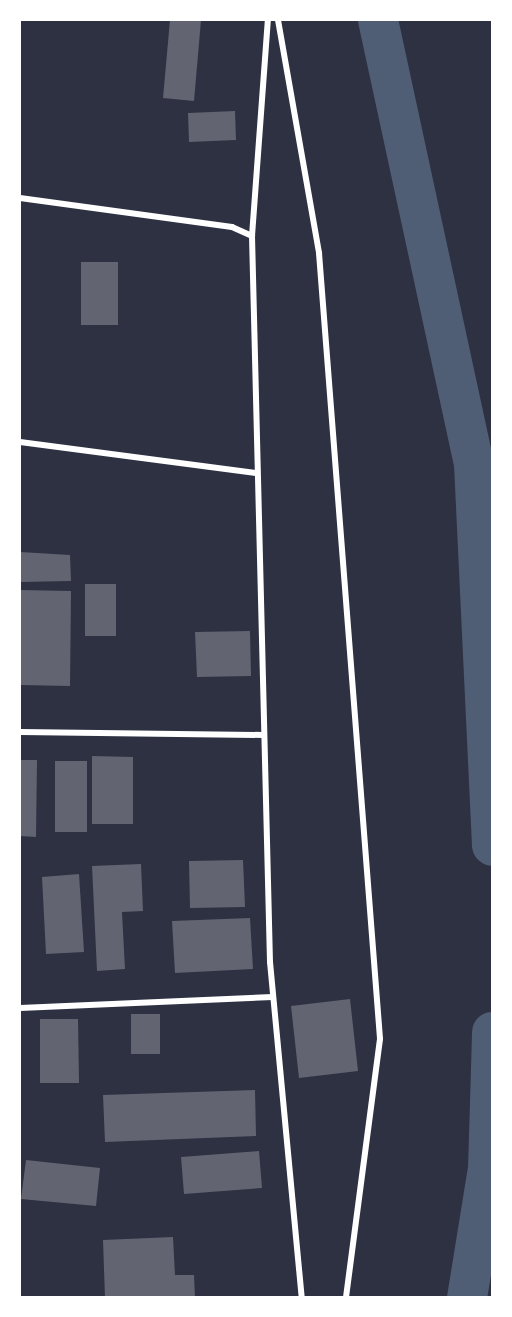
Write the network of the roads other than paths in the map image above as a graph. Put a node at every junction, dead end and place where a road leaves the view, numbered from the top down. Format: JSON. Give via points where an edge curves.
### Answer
{"nodes":[{"id":1,"x":268,"y":20,"type":"edge"},
{"id":2,"x":278,"y":20,"type":"edge"},
{"id":3,"x":20,"y":198,"type":"edge"},
{"id":4,"x":252,"y":236,"type":"junction"},
{"id":5,"x":20,"y":442,"type":"edge"},
{"id":6,"x":256,"y":472,"type":"junction"},
{"id":7,"x":20,"y":732,"type":"edge"},
{"id":8,"x":262,"y":735,"type":"junction"},
{"id":9,"x":273,"y":997,"type":"junction"},
{"id":10,"x":20,"y":1008,"type":"edge"},
{"id":11,"x":302,"y":1298,"type":"edge"},
{"id":12,"x":346,"y":1298,"type":"edge"}],
"edges":[{"from":1,"to":4,"type":"street"},
{"from":2,"to":12,"type":"street","via":[[319,253],[380,1039]]},
{"from":3,"to":4,"type":"street","via":[[232,227]]},
{"from":4,"to":6,"type":"street"},
{"from":5,"to":6,"type":"street"},
{"from":6,"to":8,"type":"street"},
{"from":7,"to":8,"type":"street"},
{"from":8,"to":9,"type":"street"},
{"from":9,"to":10,"type":"street"},
{"from":9,"to":11,"type":"street"}]}
